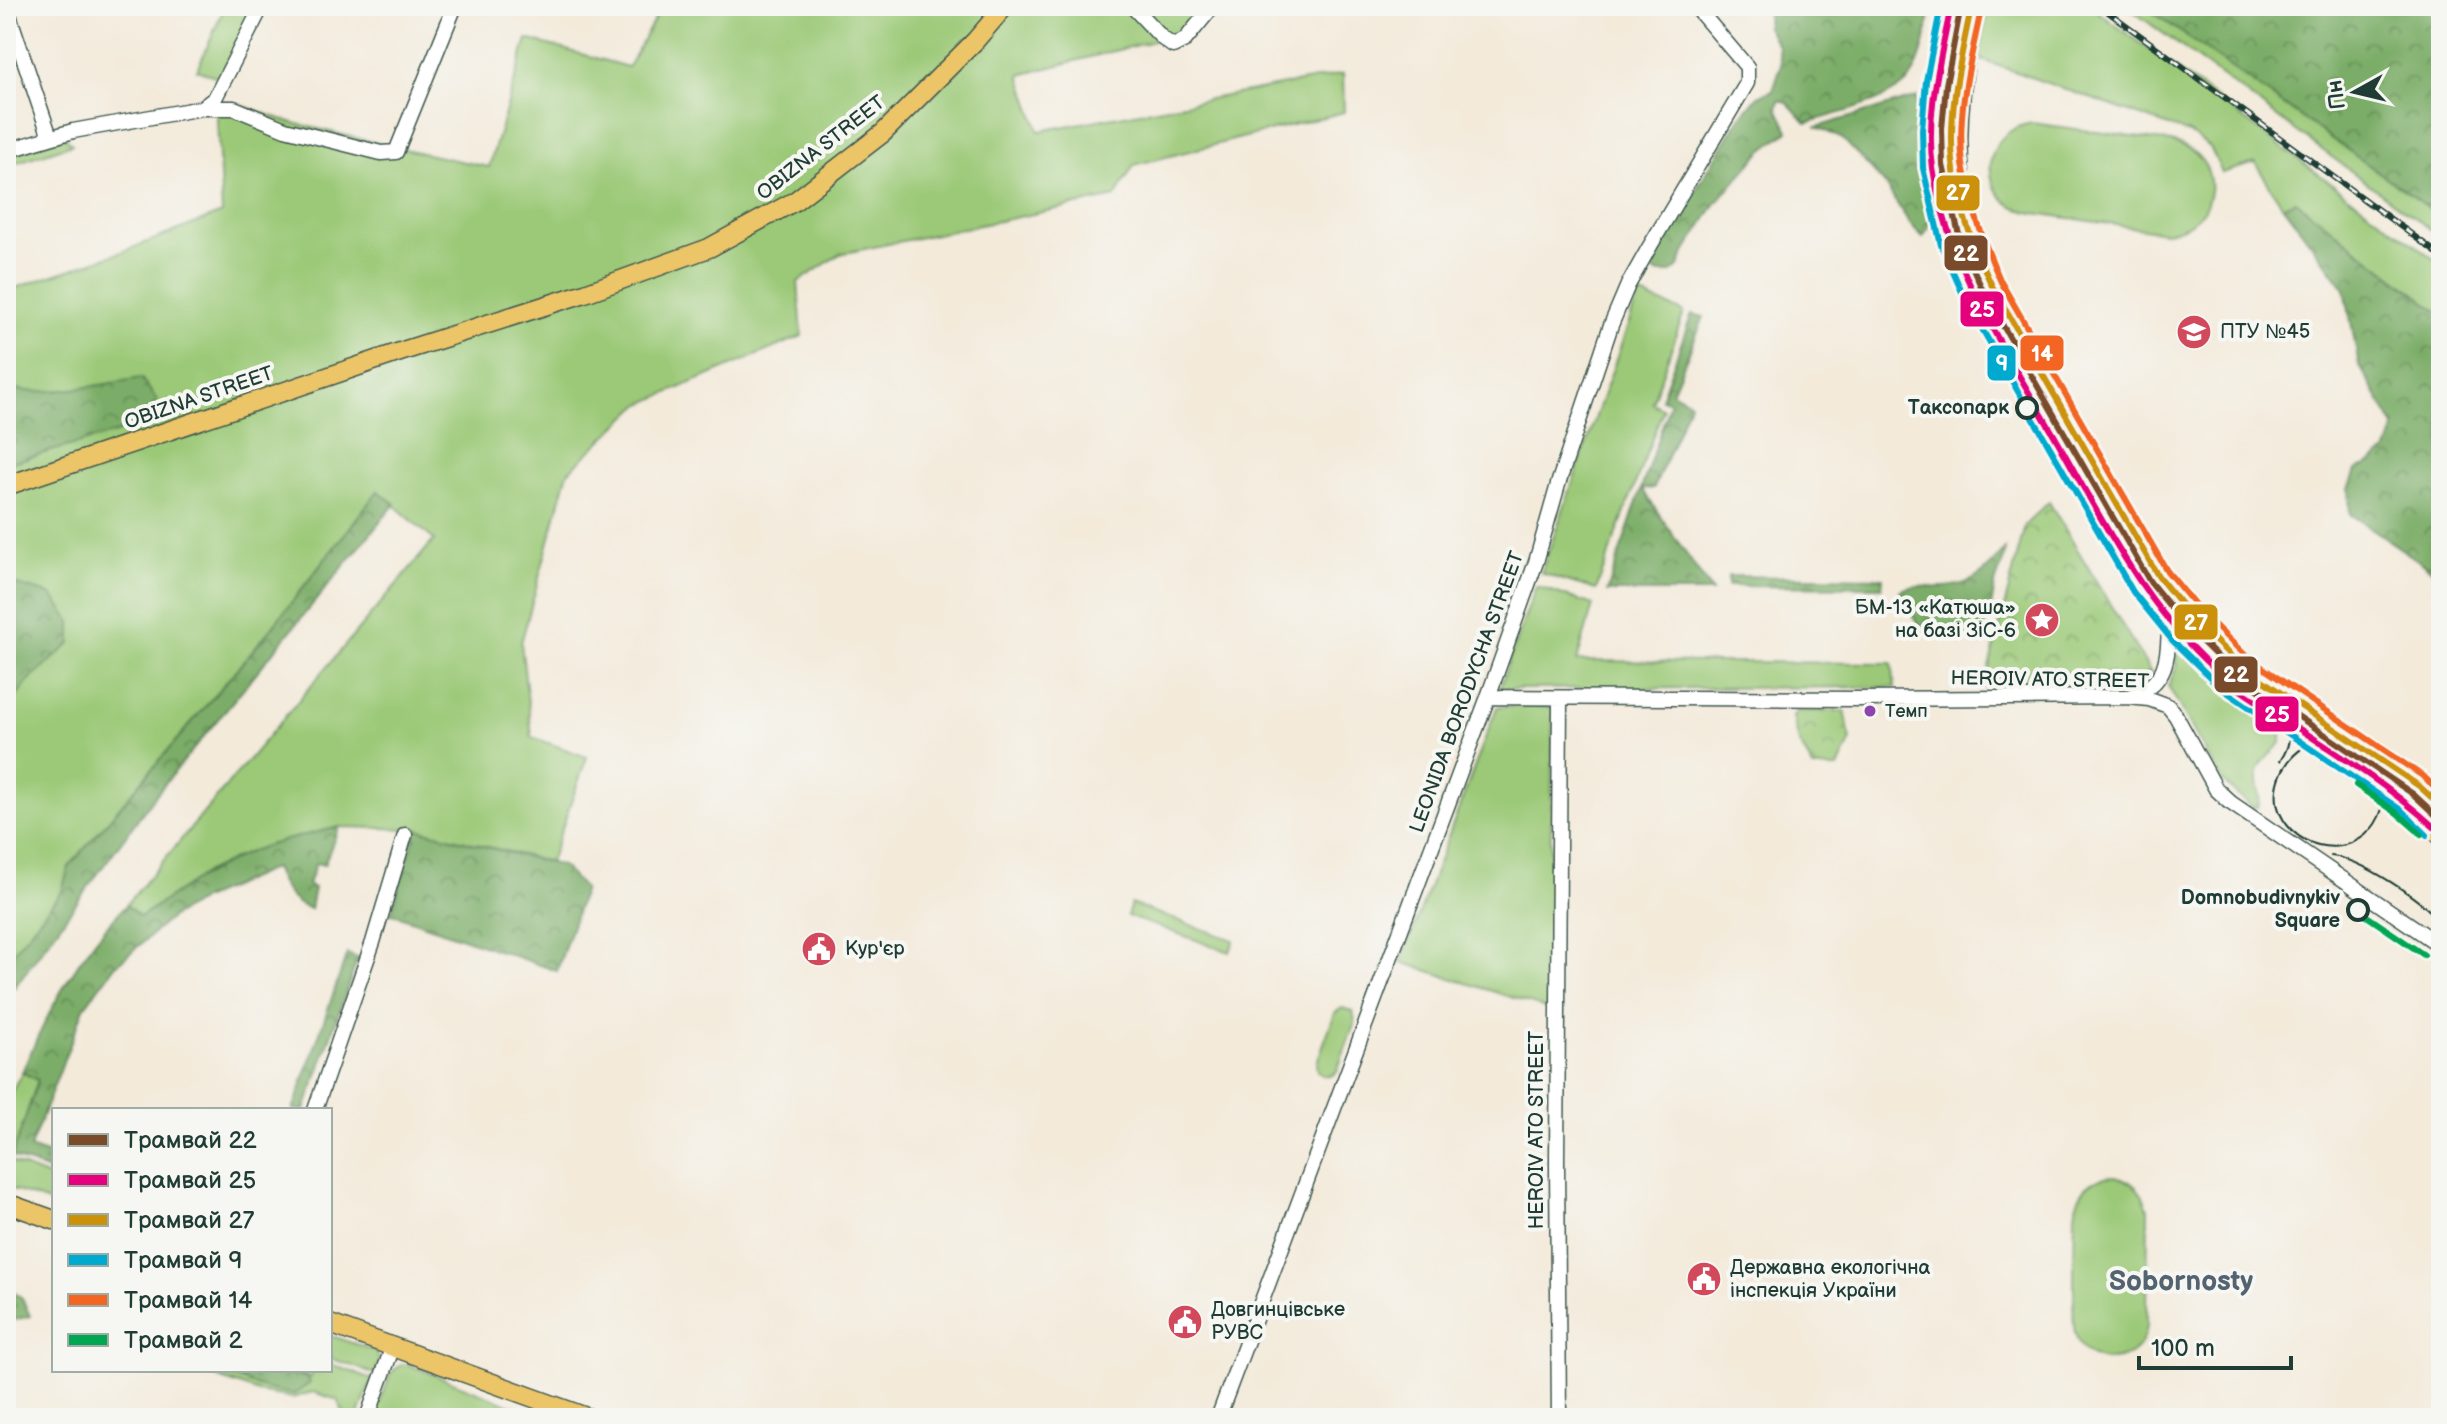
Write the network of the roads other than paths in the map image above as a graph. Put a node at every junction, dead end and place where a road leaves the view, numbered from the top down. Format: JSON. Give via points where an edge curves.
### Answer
{"nodes":[{"id":1,"x":14,"y":6,"type":"edge"},
{"id":2,"x":262,"y":6,"type":"edge"},
{"id":3,"x":455,"y":6,"type":"edge"},
{"id":4,"x":1005,"y":6,"type":"edge"},
{"id":5,"x":1132,"y":6,"type":"edge"},
{"id":6,"x":1213,"y":6,"type":"edge"},
{"id":7,"x":1695,"y":6,"type":"edge"},
{"id":8,"x":1949,"y":6,"type":"edge"},
{"id":9,"x":1976,"y":6,"type":"edge"},
{"id":10,"x":6,"y":8,"type":"edge"},
{"id":11,"x":202,"y":108,"type":"junction"},
{"id":12,"x":50,"y":137,"type":"junction"},
{"id":13,"x":6,"y":151,"type":"edge"},
{"id":14,"x":43,"y":474,"type":"junction"},
{"id":15,"x":6,"y":475,"type":"edge"},
{"id":16,"x":6,"y":486,"type":"edge"},
{"id":17,"x":2169,"y":625,"type":"junction"},
{"id":18,"x":1488,"y":697,"type":"junction"},
{"id":19,"x":2128,"y":697,"type":"junction"},
{"id":20,"x":1560,"y":698,"type":"junction"},
{"id":21,"x":2441,"y":800,"type":"edge"},
{"id":22,"x":405,"y":835,"type":"dead end"},
{"id":23,"x":2441,"y":836,"type":"edge"},
{"id":24,"x":2441,"y":946,"type":"edge"},
{"id":25,"x":316,"y":1108,"type":"edge"},
{"id":26,"x":6,"y":1203,"type":"edge"},
{"id":27,"x":52,"y":1219,"type":"edge"},
{"id":28,"x":332,"y":1325,"type":"edge"},
{"id":29,"x":393,"y":1346,"type":"junction"},
{"id":30,"x":367,"y":1418,"type":"edge"},
{"id":31,"x":589,"y":1418,"type":"edge"},
{"id":32,"x":1218,"y":1418,"type":"edge"},
{"id":33,"x":1559,"y":1418,"type":"edge"}],
"edges":[{"from":1,"to":10,"type":"street"},
{"from":2,"to":11,"type":"street","via":[[215,98]]},
{"from":3,"to":11,"type":"street","via":[[396,152],[381,153],[285,129],[234,108]]},
{"from":4,"to":14,"type":"main road","name":"OBIZNA STREET","via":[[883,133],[795,201],[709,248]]},
{"from":5,"to":6,"type":"street","via":[[1173,46],[1185,40]]},
{"from":7,"to":18,"type":"street","name":"LEONIDA BORODYCHA STREET","via":[[1747,67],[1747,83],[1628,285],[1611,325]]},
{"from":8,"to":17,"type":"main road","via":[[1934,114],[1936,172],[1949,228],[2002,343]]},
{"from":9,"to":21,"type":"main road","via":[[1960,108],[1961,179],[1973,235],[2020,331],[2142,544],[2207,628],[2260,673]]},
{"from":10,"to":12,"type":"street"},
{"from":11,"to":12,"type":"street"},
{"from":12,"to":13,"type":"street"},
{"from":14,"to":15,"type":"main road"},
{"from":14,"to":16,"type":"main road","name":"OBIZNA STREET"},
{"from":17,"to":19,"type":"street","via":[[2158,681]]},
{"from":17,"to":23,"type":"main road","via":[[2221,676],[2398,799]]},
{"from":18,"to":20,"type":"street","name":"HEROIV ATO STREET"},
{"from":18,"to":32,"type":"street","name":"LEONIDA BORODYCHA STREET"},
{"from":19,"to":20,"type":"street","name":"HEROIV ATO STREET"},
{"from":19,"to":24,"type":"street","name":"HEROIV ATO STREET","via":[[2168,706],[2216,789],[2231,803]]},
{"from":20,"to":33,"type":"street","name":"HEROIV ATO STREET"},
{"from":22,"to":25,"type":"street"},
{"from":26,"to":27,"type":"main road"},
{"from":28,"to":29,"type":"main road"},
{"from":29,"to":30,"type":"street"},
{"from":29,"to":31,"type":"main road"}]}
